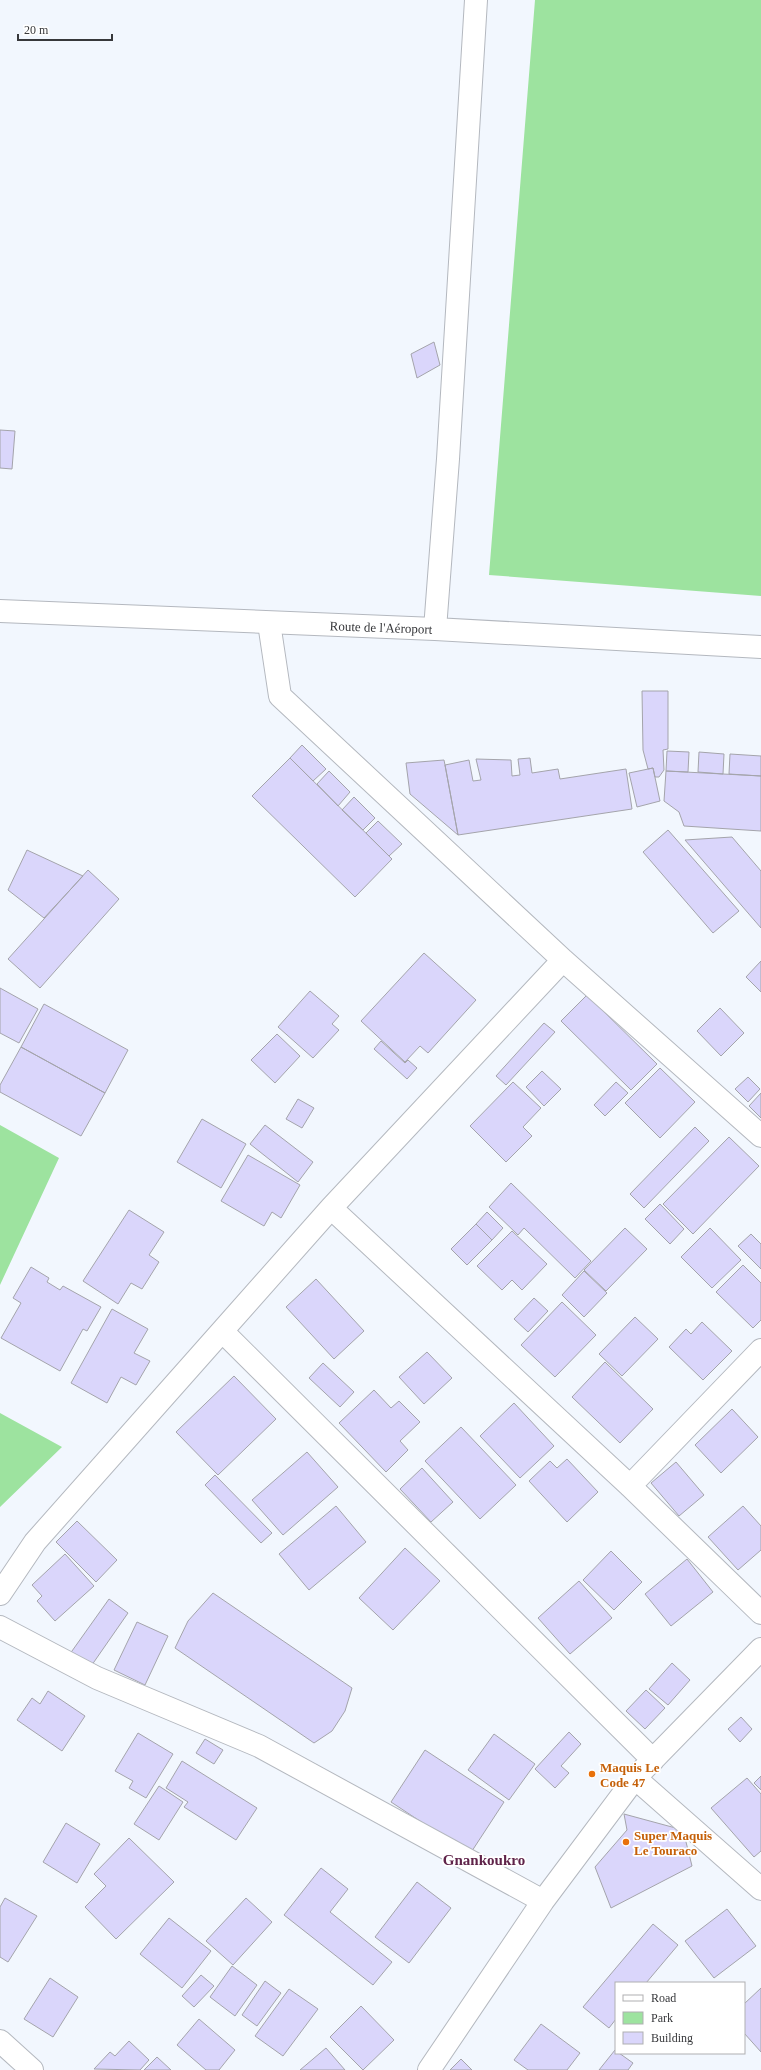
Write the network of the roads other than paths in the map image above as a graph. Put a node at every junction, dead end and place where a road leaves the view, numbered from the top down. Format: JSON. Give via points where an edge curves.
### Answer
{"nodes":[{"id":1,"x":476,"y":0,"type":"edge"},
{"id":2,"x":0,"y":612,"type":"edge"},
{"id":3,"x":269,"y":623,"type":"junction"},
{"id":4,"x":435,"y":629,"type":"junction"},
{"id":5,"x":761,"y":647,"type":"edge"},
{"id":6,"x":562,"y":960,"type":"junction"},
{"id":7,"x":761,"y":1136,"type":"edge"},
{"id":8,"x":331,"y":1208,"type":"junction"},
{"id":9,"x":222,"y":1331,"type":"junction"},
{"id":10,"x":761,"y":1350,"type":"edge"},
{"id":11,"x":630,"y":1486,"type":"junction"},
{"id":12,"x":0,"y":1594,"type":"edge"},
{"id":13,"x":761,"y":1613,"type":"edge"},
{"id":14,"x":0,"y":1627,"type":"edge"},
{"id":15,"x":761,"y":1649,"type":"edge"},
{"id":16,"x":653,"y":1760,"type":"junction"},
{"id":17,"x":635,"y":1778,"type":"junction"},
{"id":18,"x":761,"y":1889,"type":"edge"},
{"id":19,"x":543,"y":1901,"type":"junction"},
{"id":20,"x":0,"y":2041,"type":"edge"},
{"id":21,"x":32,"y":2070,"type":"edge"},
{"id":22,"x":430,"y":2070,"type":"edge"}],
"edges":[{"from":1,"to":4,"type":"street"},
{"from":2,"to":3,"type":"street","name":"Route de l'Aéroport"},
{"from":3,"to":4,"type":"street","name":"Route de l'Aéroport"},
{"from":3,"to":6,"type":"street","via":[[280,696]]},
{"from":4,"to":5,"type":"street","name":"Route de l'Aéroport"},
{"from":6,"to":7,"type":"street"},
{"from":6,"to":8,"type":"street"},
{"from":8,"to":9,"type":"street"},
{"from":8,"to":11,"type":"street"},
{"from":9,"to":12,"type":"street","via":[[35,1542]]},
{"from":9,"to":16,"type":"street"},
{"from":10,"to":11,"type":"street"},
{"from":11,"to":13,"type":"street"},
{"from":14,"to":19,"type":"street","via":[[97,1678],[258,1746]]},
{"from":15,"to":16,"type":"street"},
{"from":16,"to":17,"type":"street"},
{"from":17,"to":18,"type":"street"},
{"from":17,"to":19,"type":"street"},
{"from":19,"to":22,"type":"street"},
{"from":20,"to":21,"type":"street"}]}
